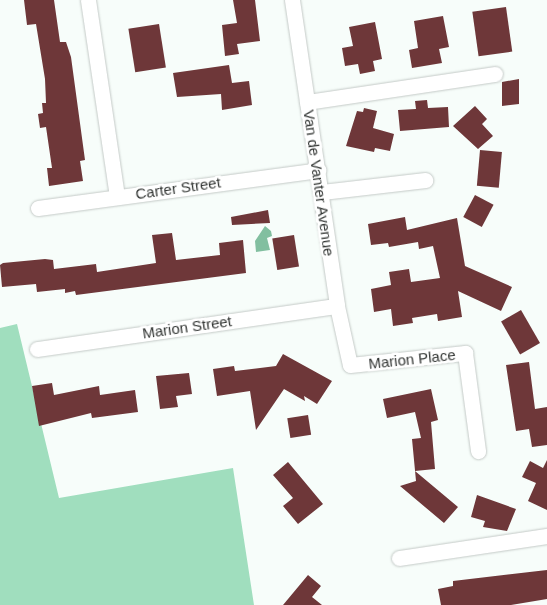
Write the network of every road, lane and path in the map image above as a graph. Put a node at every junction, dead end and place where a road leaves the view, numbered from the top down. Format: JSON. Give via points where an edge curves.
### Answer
{"nodes":[{"id":1,"x":88,"y":0,"type":"edge"},
{"id":2,"x":292,"y":0,"type":"edge"},
{"id":3,"x":495,"y":74,"type":"dead end"},
{"id":4,"x":307,"y":102,"type":"junction"},
{"id":5,"x":318,"y":170,"type":"junction"},
{"id":6,"x":424,"y":180,"type":"dead end"},
{"id":7,"x":322,"y":192,"type":"junction"},
{"id":8,"x":117,"y":196,"type":"junction"},
{"id":9,"x":38,"y":208,"type":"dead end"},
{"id":10,"x":336,"y":306,"type":"junction"},
{"id":11,"x":37,"y":349,"type":"dead end"},
{"id":12,"x":350,"y":365,"type":"joint"},
{"id":13,"x":478,"y":450,"type":"dead end"},
{"id":14,"x":547,"y":536,"type":"edge"},
{"id":15,"x":399,"y":558,"type":"dead end"}],
"edges":[{"from":1,"to":8,"type":"street"},
{"from":2,"to":4,"type":"street","name":"Van de Vanter Avenue"},
{"from":3,"to":4,"type":"street"},
{"from":4,"to":5,"type":"street","name":"Van de Vanter Avenue"},
{"from":5,"to":7,"type":"street","name":"Van de Vanter Avenue"},
{"from":5,"to":8,"type":"street","name":"Carter Street"},
{"from":6,"to":7,"type":"street"},
{"from":7,"to":10,"type":"street","name":"Van de Vanter Avenue"},
{"from":8,"to":9,"type":"street","name":"Carter Street"},
{"from":10,"to":11,"type":"street","name":"Marion Street"},
{"from":10,"to":12,"type":"street","name":"Van de Vanter Avenue"},
{"from":12,"to":13,"type":"street","name":"Marion Place","via":[[465,353]]},
{"from":14,"to":15,"type":"street"}]}
